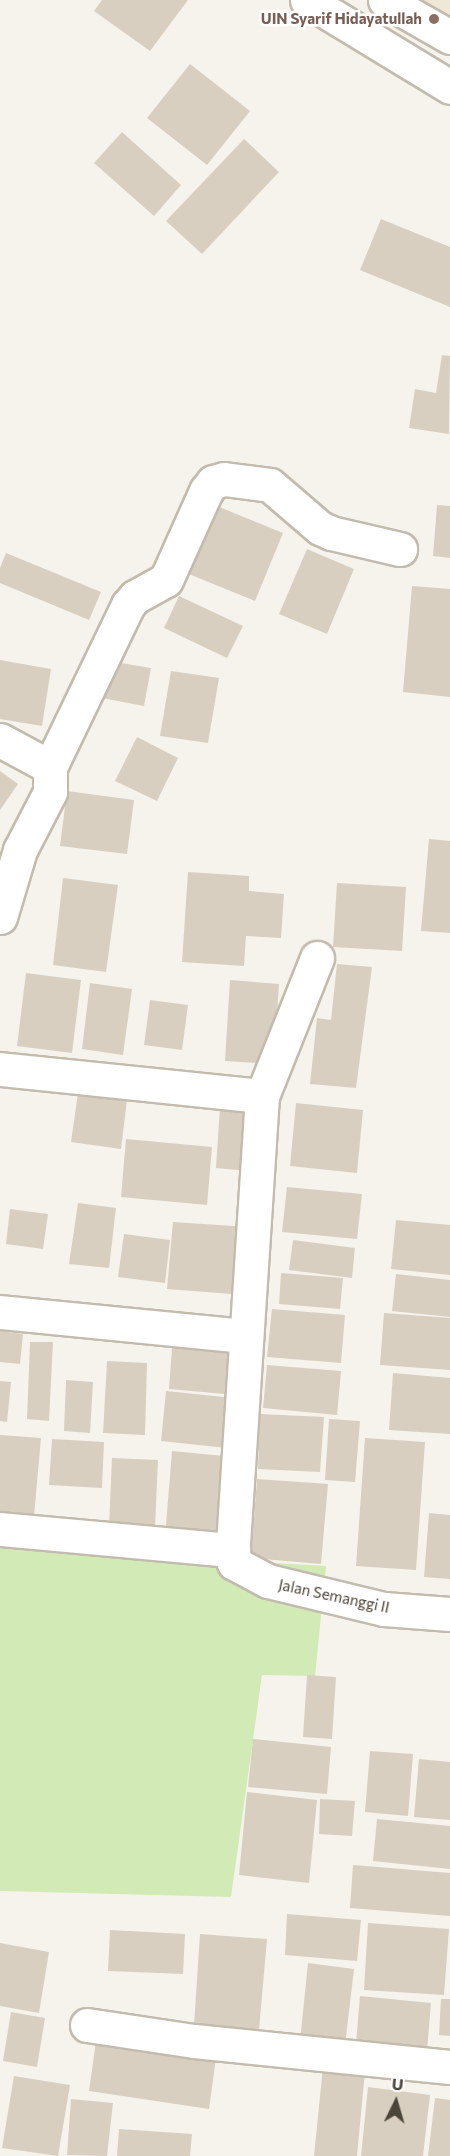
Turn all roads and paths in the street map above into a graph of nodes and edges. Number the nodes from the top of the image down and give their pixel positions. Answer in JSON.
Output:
{"nodes":[{"id":1,"x":307,"y":0,"type":"edge"},
{"id":2,"x":385,"y":0,"type":"edge"},
{"id":3,"x":450,"y":37,"type":"edge"},
{"id":4,"x":450,"y":87,"type":"edge"},
{"id":5,"x":400,"y":549,"type":"dead end"},
{"id":6,"x":0,"y":740,"type":"edge"},
{"id":7,"x":50,"y":767,"type":"junction"},
{"id":8,"x":0,"y":917,"type":"edge"},
{"id":9,"x":317,"y":957,"type":"dead end"},
{"id":10,"x":0,"y":1069,"type":"edge"},
{"id":11,"x":262,"y":1096,"type":"junction"},
{"id":12,"x":0,"y":1312,"type":"edge"},
{"id":13,"x":246,"y":1336,"type":"junction"},
{"id":14,"x":0,"y":1529,"type":"edge"},
{"id":15,"x":233,"y":1550,"type":"junction"},
{"id":16,"x":450,"y":1614,"type":"edge"},
{"id":17,"x":87,"y":2025,"type":"dead end"},
{"id":18,"x":450,"y":2067,"type":"edge"}],
"edges":[{"from":1,"to":4,"type":"street"},
{"from":2,"to":3,"type":"street"},
{"from":5,"to":7,"type":"street"},
{"from":6,"to":7,"type":"street"},
{"from":7,"to":8,"type":"street"},
{"from":9,"to":11,"type":"street"},
{"from":10,"to":11,"type":"street"},
{"from":11,"to":13,"type":"street"},
{"from":12,"to":13,"type":"street"},
{"from":13,"to":15,"type":"street"},
{"from":14,"to":15,"type":"street"},
{"from":15,"to":16,"type":"street","name":"Jalan Semanggi II"},
{"from":17,"to":18,"type":"street"}]}
